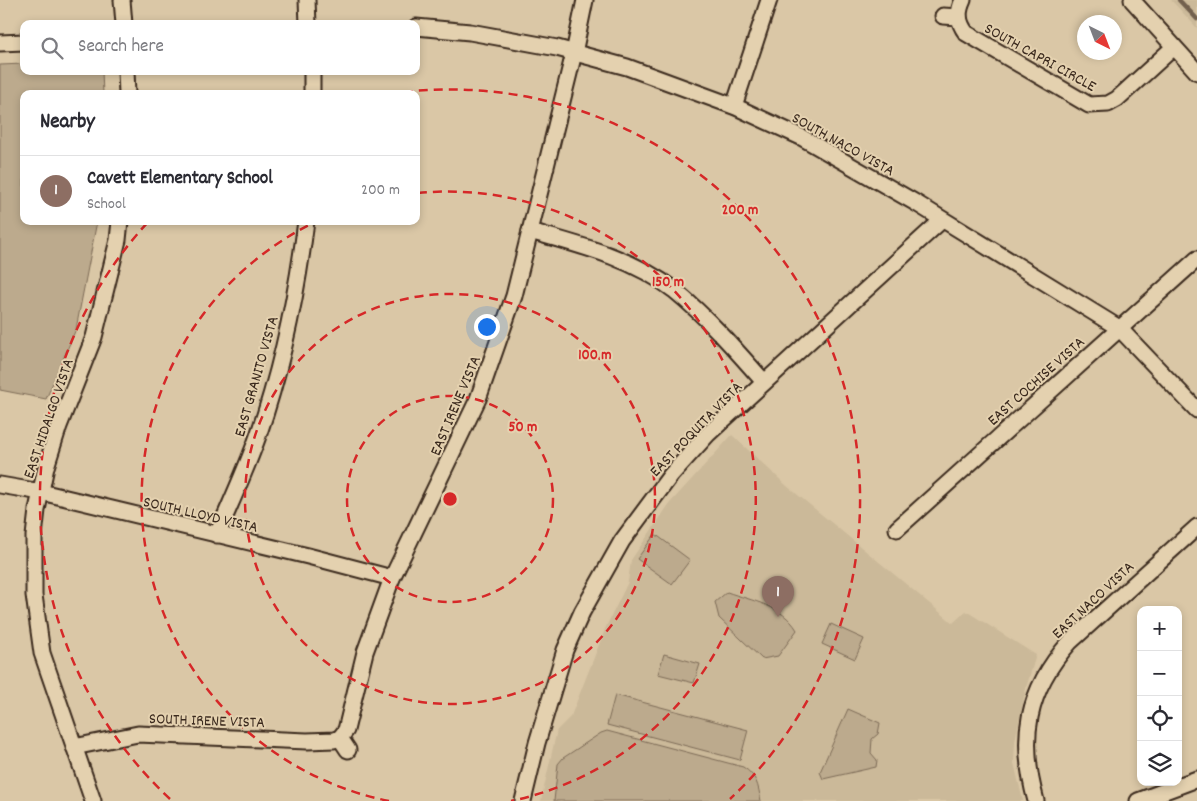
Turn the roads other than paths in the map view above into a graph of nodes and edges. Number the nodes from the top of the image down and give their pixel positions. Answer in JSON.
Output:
{"nodes":[{"id":1,"x":122,"y":0,"type":"edge"},
{"id":2,"x":307,"y":0,"type":"edge"},
{"id":3,"x":585,"y":0,"type":"edge"},
{"id":4,"x":769,"y":0,"type":"edge"},
{"id":5,"x":963,"y":0,"type":"edge"},
{"id":6,"x":1132,"y":0,"type":"edge"},
{"id":7,"x":943,"y":16,"type":"dead end"},
{"id":8,"x":959,"y":17,"type":"junction"},
{"id":9,"x":124,"y":20,"type":"edge"},
{"id":10,"x":308,"y":20,"type":"edge"},
{"id":11,"x":420,"y":27,"type":"edge"},
{"id":12,"x":20,"y":42,"type":"edge"},
{"id":13,"x":0,"y":43,"type":"edge"},
{"id":14,"x":1174,"y":47,"type":"junction"},
{"id":15,"x":574,"y":53,"type":"junction"},
{"id":16,"x":1197,"y":72,"type":"edge"},
{"id":17,"x":126,"y":75,"type":"edge"},
{"id":18,"x":312,"y":75,"type":"edge"},
{"id":19,"x":127,"y":90,"type":"edge"},
{"id":20,"x":312,"y":90,"type":"edge"},
{"id":21,"x":734,"y":106,"type":"junction"},
{"id":22,"x":942,"y":220,"type":"junction"},
{"id":23,"x":120,"y":225,"type":"edge"},
{"id":24,"x":305,"y":225,"type":"edge"},
{"id":25,"x":530,"y":231,"type":"junction"},
{"id":26,"x":1197,"y":259,"type":"edge"},
{"id":27,"x":1119,"y":328,"type":"junction"},
{"id":28,"x":764,"y":382,"type":"junction"},
{"id":29,"x":1197,"y":410,"type":"edge"},
{"id":30,"x":0,"y":485,"type":"edge"},
{"id":31,"x":41,"y":492,"type":"junction"},
{"id":32,"x":1197,"y":527,"type":"edge"},
{"id":33,"x":897,"y":529,"type":"dead end"},
{"id":34,"x":217,"y":535,"type":"junction"},
{"id":35,"x":392,"y":578,"type":"junction"},
{"id":36,"x":344,"y":744,"type":"joint"},
{"id":37,"x":74,"y":746,"type":"junction"},
{"id":38,"x":1197,"y":779,"type":"edge"},
{"id":39,"x":93,"y":801,"type":"edge"},
{"id":40,"x":523,"y":801,"type":"edge"},
{"id":41,"x":1036,"y":801,"type":"edge"},
{"id":42,"x":1138,"y":801,"type":"edge"}],
"edges":[{"from":1,"to":9,"type":"street"},
{"from":2,"to":10,"type":"street"},
{"from":3,"to":15,"type":"street","name":"EAST IRENE VISTA"},
{"from":4,"to":21,"type":"street"},
{"from":5,"to":8,"type":"street"},
{"from":6,"to":14,"type":"street"},
{"from":7,"to":8,"type":"street"},
{"from":8,"to":14,"type":"street","name":"SOUTH CAPRI CIRCLE"},
{"from":11,"to":15,"type":"street","name":"SOUTH NACO VISTA"},
{"from":12,"to":13,"type":"street"},
{"from":14,"to":16,"type":"street"},
{"from":15,"to":21,"type":"street","name":"SOUTH NACO VISTA"},
{"from":15,"to":25,"type":"street","name":"EAST IRENE VISTA"},
{"from":17,"to":19,"type":"street"},
{"from":18,"to":20,"type":"street"},
{"from":21,"to":22,"type":"street","name":"SOUTH NACO VISTA"},
{"from":22,"to":27,"type":"street","name":"SOUTH NACO VISTA"},
{"from":22,"to":28,"type":"street","name":"EAST POQUITA VISTA"},
{"from":23,"to":31,"type":"street","name":"EAST HIDALGO VISTA"},
{"from":24,"to":34,"type":"street","name":"EAST GRANITO VISTA"},
{"from":25,"to":28,"type":"street"},
{"from":25,"to":35,"type":"street","name":"EAST IRENE VISTA"},
{"from":26,"to":27,"type":"street","name":"EAST COCHISE VISTA"},
{"from":27,"to":29,"type":"street","name":"SOUTH NACO VISTA"},
{"from":27,"to":33,"type":"street","name":"EAST COCHISE VISTA"},
{"from":28,"to":40,"type":"street","name":"EAST POQUITA VISTA"},
{"from":30,"to":31,"type":"street","name":"SOUTH LLOYD VISTA"},
{"from":31,"to":34,"type":"street","name":"SOUTH LLOYD VISTA"},
{"from":31,"to":37,"type":"street","name":"EAST HIDALGO VISTA"},
{"from":32,"to":41,"type":"street","name":"EAST NACO VISTA"},
{"from":34,"to":35,"type":"street","name":"SOUTH LLOYD VISTA"},
{"from":35,"to":36,"type":"street","name":"EAST IRENE VISTA"},
{"from":36,"to":37,"type":"street","name":"SOUTH IRENE VISTA"},
{"from":37,"to":39,"type":"street","name":"EAST HIDALGO VISTA"},
{"from":38,"to":42,"type":"street"}]}
